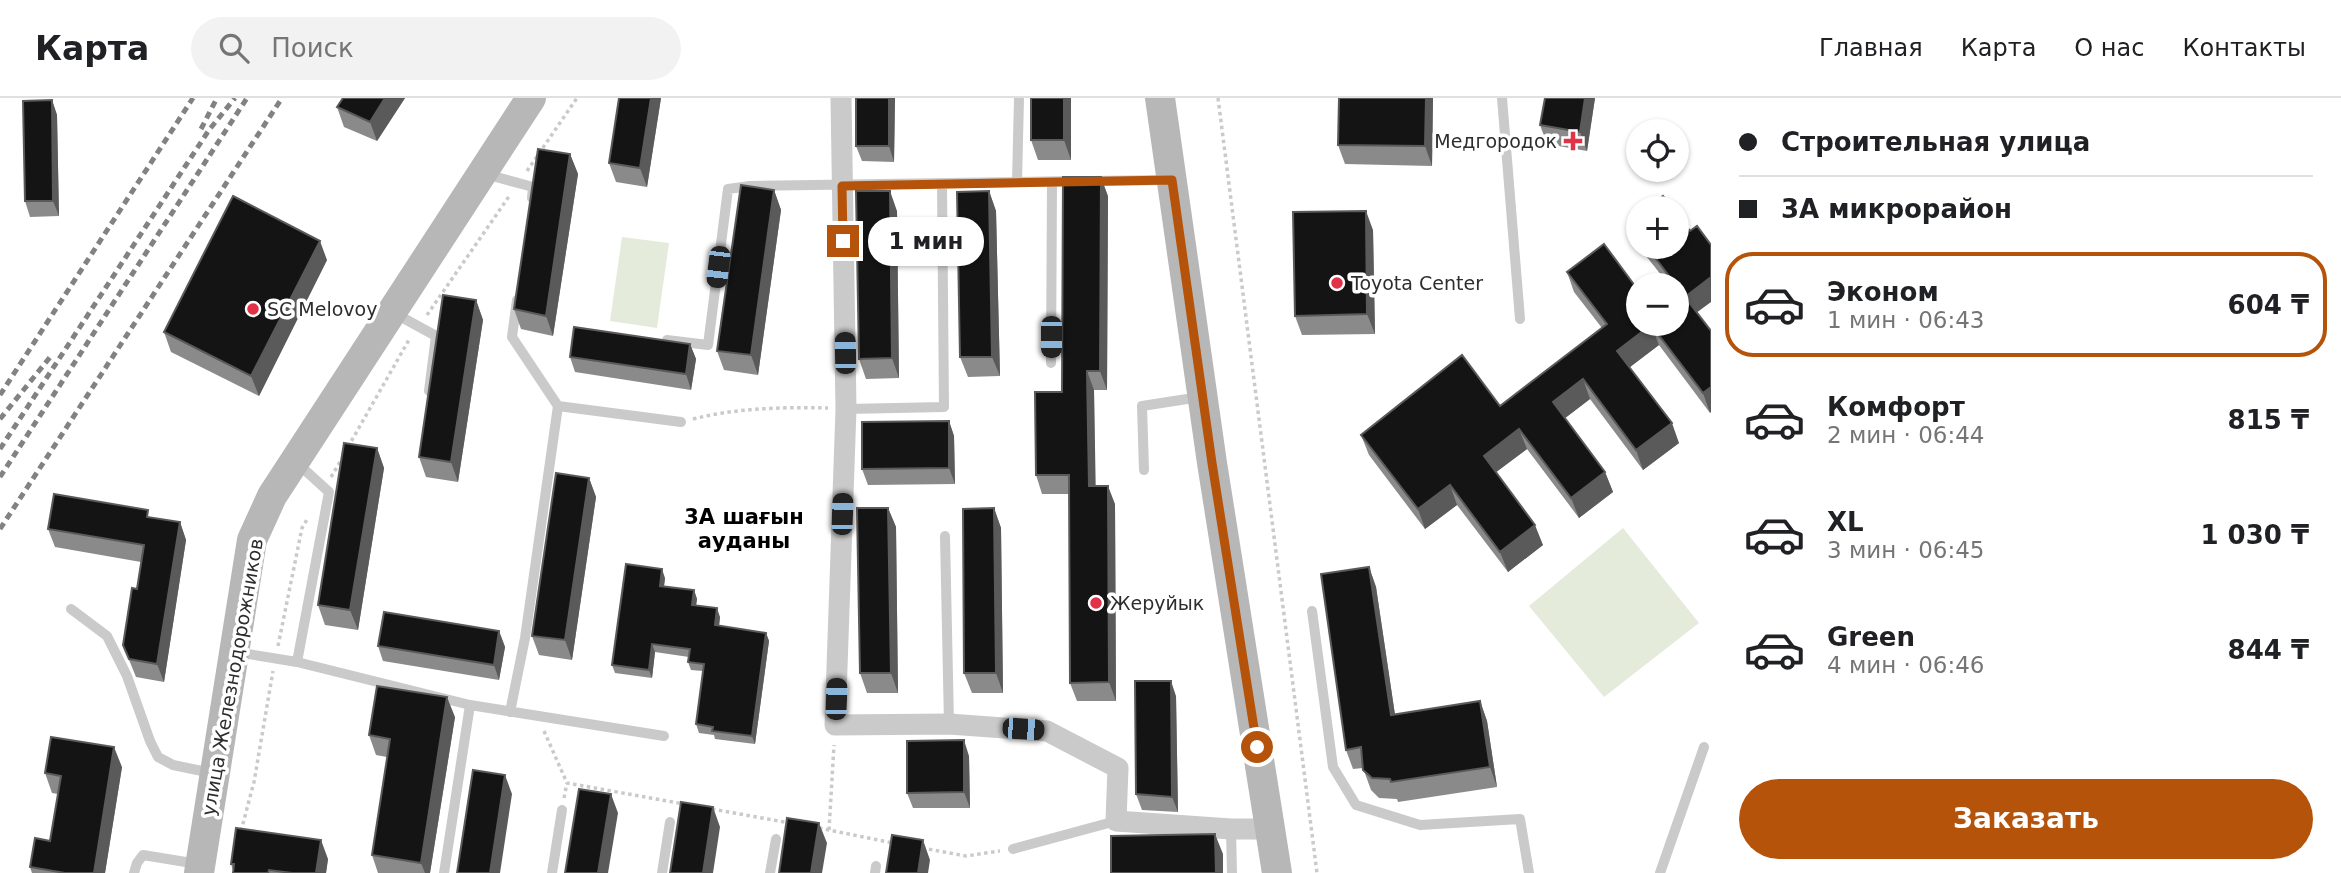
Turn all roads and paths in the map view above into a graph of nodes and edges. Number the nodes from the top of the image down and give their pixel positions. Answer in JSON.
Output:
{"nodes":[{"id":1,"x":531,"y":98,"type":"edge"},
{"id":2,"x":577,"y":98,"type":"edge"},
{"id":3,"x":841,"y":98,"type":"edge"},
{"id":4,"x":1019,"y":98,"type":"edge"},
{"id":5,"x":1160,"y":98,"type":"edge"},
{"id":6,"x":1218,"y":98,"type":"edge"},
{"id":7,"x":1502,"y":98,"type":"edge"},
{"id":8,"x":482,"y":173,"type":"junction"},
{"id":9,"x":1172,"y":180,"type":"junction"},
{"id":10,"x":1017,"y":182,"type":"junction"},
{"id":11,"x":1052,"y":182,"type":"junction"},
{"id":12,"x":518,"y":183,"type":"junction"},
{"id":13,"x":942,"y":184,"type":"junction"},
{"id":14,"x":842,"y":186,"type":"junction"},
{"id":15,"x":529,"y":215,"type":"edge"},
{"id":16,"x":520,"y":283,"type":"edge"},
{"id":17,"x":392,"y":312,"type":"junction"},
{"id":18,"x":1520,"y":319,"type":"dead end"},
{"id":19,"x":418,"y":326,"type":"junction"},
{"id":20,"x":667,"y":340,"type":"edge"},
{"id":21,"x":1051,"y":363,"type":"dead end"},
{"id":22,"x":1203,"y":396,"type":"junction"},
{"id":23,"x":428,"y":401,"type":"edge"},
{"id":24,"x":558,"y":406,"type":"junction"},
{"id":25,"x":846,"y":409,"type":"junction"},
{"id":26,"x":681,"y":422,"type":"joint"},
{"id":27,"x":295,"y":461,"type":"junction"},
{"id":28,"x":1144,"y":470,"type":"dead end"},
{"id":29,"x":325,"y":488,"type":"junction"},
{"id":30,"x":945,"y":536,"type":"dead end"},
{"id":31,"x":71,"y":609,"type":"dead end"},
{"id":32,"x":1312,"y":611,"type":"dead end"},
{"id":33,"x":234,"y":652,"type":"junction"},
{"id":34,"x":275,"y":659,"type":"junction"},
{"id":35,"x":297,"y":662,"type":"junction"},
{"id":36,"x":470,"y":705,"type":"junction"},
{"id":37,"x":510,"y":712,"type":"junction"},
{"id":38,"x":537,"y":716,"type":"junction"},
{"id":39,"x":949,"y":724,"type":"junction"},
{"id":40,"x":835,"y":725,"type":"junction"},
{"id":41,"x":664,"y":736,"type":"dead end"},
{"id":42,"x":1704,"y":747,"type":"dead end"},
{"id":43,"x":215,"y":773,"type":"junction"},
{"id":44,"x":687,"y":804,"type":"edge"},
{"id":45,"x":700,"y":807,"type":"edge"},
{"id":46,"x":562,"y":810,"type":"dead end"},
{"id":47,"x":1116,"y":821,"type":"junction"},
{"id":48,"x":670,"y":822,"type":"dead end"},
{"id":49,"x":792,"y":823,"type":"edge"},
{"id":50,"x":817,"y":828,"type":"edge"},
{"id":51,"x":1231,"y":829,"type":"junction"},
{"id":52,"x":1270,"y":829,"type":"junction"},
{"id":53,"x":829,"y":830,"type":"junction"},
{"id":54,"x":241,"y":831,"type":"edge"},
{"id":55,"x":776,"y":839,"type":"dead end"},
{"id":56,"x":905,"y":845,"type":"edge"},
{"id":57,"x":917,"y":847,"type":"edge"},
{"id":58,"x":1013,"y":849,"type":"joint"},
{"id":59,"x":200,"y":869,"type":"edge"},
{"id":60,"x":134,"y":873,"type":"edge"},
{"id":61,"x":444,"y":873,"type":"edge"},
{"id":62,"x":552,"y":873,"type":"edge"},
{"id":63,"x":662,"y":873,"type":"edge"},
{"id":64,"x":770,"y":873,"type":"edge"},
{"id":65,"x":1232,"y":873,"type":"edge"},
{"id":66,"x":1277,"y":873,"type":"edge"},
{"id":67,"x":1317,"y":873,"type":"edge"},
{"id":68,"x":1529,"y":873,"type":"edge"},
{"id":69,"x":1660,"y":873,"type":"edge"}],
"edges":[{"from":1,"to":8,"type":"street","name":"улица Железнодорожников"},
{"from":2,"to":12,"type":"path"},
{"from":3,"to":14,"type":"street"},
{"from":4,"to":10,"type":"lane"},
{"from":5,"to":9,"type":"street"},
{"from":6,"to":67,"type":"path"},
{"from":7,"to":18,"type":"lane"},
{"from":8,"to":12,"type":"lane"},
{"from":8,"to":17,"type":"street","name":"улица Железнодорожников"},
{"from":9,"to":11,"type":"lane"},
{"from":9,"to":22,"type":"street"},
{"from":10,"to":11,"type":"lane"},
{"from":10,"to":13,"type":"lane"},
{"from":11,"to":21,"type":"lane"},
{"from":12,"to":15,"type":"lane"},
{"from":12,"to":19,"type":"path"},
{"from":13,"to":14,"type":"lane"},
{"from":13,"to":25,"type":"lane"},
{"from":14,"to":20,"type":"lane"},
{"from":14,"to":25,"type":"street"},
{"from":16,"to":24,"type":"lane"},
{"from":17,"to":19,"type":"lane"},
{"from":17,"to":27,"type":"street","name":"улица Железнодорожников"},
{"from":19,"to":23,"type":"lane"},
{"from":19,"to":29,"type":"path"},
{"from":22,"to":28,"type":"lane"},
{"from":22,"to":52,"type":"street"},
{"from":24,"to":26,"type":"lane"},
{"from":24,"to":37,"type":"lane"},
{"from":25,"to":26,"type":"path"},
{"from":25,"to":40,"type":"street"},
{"from":27,"to":29,"type":"lane"},
{"from":27,"to":33,"type":"street","name":"улица Железнодорожников"},
{"from":29,"to":34,"type":"path"},
{"from":29,"to":35,"type":"lane"},
{"from":30,"to":39,"type":"lane"},
{"from":31,"to":43,"type":"lane"},
{"from":32,"to":68,"type":"lane"},
{"from":33,"to":34,"type":"lane"},
{"from":33,"to":43,"type":"street","name":"улица Железнодорожников"},
{"from":34,"to":35,"type":"lane"},
{"from":34,"to":54,"type":"path"},
{"from":35,"to":36,"type":"lane"},
{"from":36,"to":37,"type":"lane"},
{"from":36,"to":61,"type":"lane"},
{"from":37,"to":38,"type":"lane"},
{"from":38,"to":41,"type":"lane"},
{"from":38,"to":44,"type":"path"},
{"from":39,"to":40,"type":"street"},
{"from":39,"to":47,"type":"street"},
{"from":40,"to":53,"type":"path"},
{"from":42,"to":69,"type":"lane"},
{"from":43,"to":59,"type":"street","name":"улица Железнодорожников"},
{"from":45,"to":49,"type":"path"},
{"from":46,"to":62,"type":"lane"},
{"from":47,"to":51,"type":"street"},
{"from":47,"to":58,"type":"lane"},
{"from":48,"to":63,"type":"lane"},
{"from":50,"to":53,"type":"path"},
{"from":51,"to":52,"type":"street"},
{"from":51,"to":65,"type":"lane"},
{"from":52,"to":66,"type":"street"},
{"from":53,"to":56,"type":"path"},
{"from":55,"to":64,"type":"lane"},
{"from":57,"to":58,"type":"path"},
{"from":59,"to":60,"type":"lane"}]}
